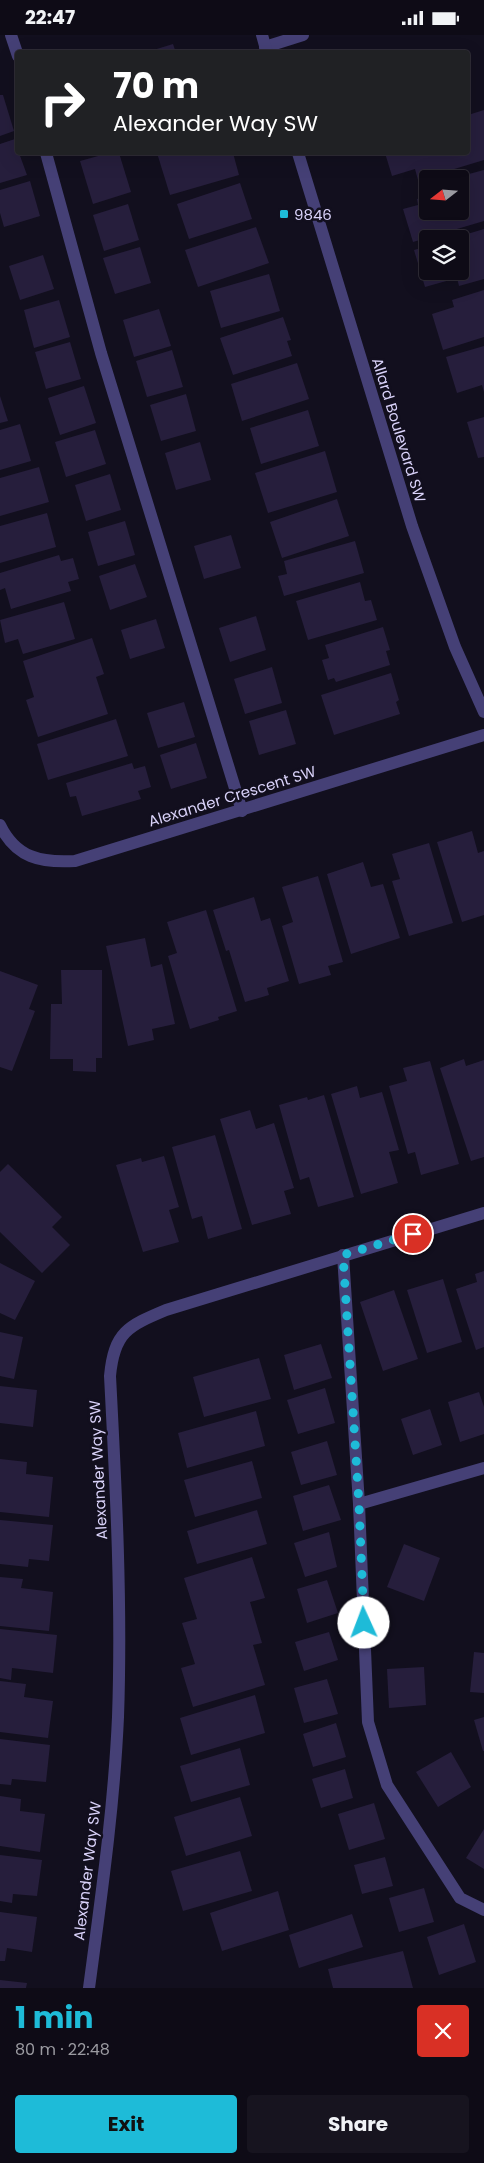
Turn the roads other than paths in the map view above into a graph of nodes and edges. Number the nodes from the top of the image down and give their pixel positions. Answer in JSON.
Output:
{"nodes":[{"id":1,"x":11,"y":35,"type":"edge"},
{"id":2,"x":303,"y":35,"type":"edge"},
{"id":3,"x":265,"y":45,"type":"edge"},
{"id":4,"x":16,"y":50,"type":"edge"},
{"id":5,"x":47,"y":155,"type":"edge"},
{"id":6,"x":299,"y":155,"type":"edge"},
{"id":7,"x":484,"y":712,"type":"edge"},
{"id":8,"x":484,"y":735,"type":"edge"},
{"id":9,"x":242,"y":811,"type":"junction"},
{"id":10,"x":0,"y":825,"type":"edge"},
{"id":11,"x":484,"y":1213,"type":"edge"},
{"id":12,"x":343,"y":1255,"type":"junction"},
{"id":13,"x":484,"y":1468,"type":"edge"},
{"id":14,"x":359,"y":1504,"type":"junction"},
{"id":15,"x":484,"y":1910,"type":"edge"},
{"id":16,"x":89,"y":1988,"type":"edge"}],
"edges":[{"from":1,"to":4,"type":"street"},
{"from":2,"to":3,"type":"street"},
{"from":5,"to":9,"type":"street"},
{"from":6,"to":7,"type":"street","name":"Allard Boulevard SW"},
{"from":8,"to":9,"type":"street","name":"Alexander Crescent SW"},
{"from":9,"to":10,"type":"street","name":"Alexander Crescent SW"},
{"from":11,"to":12,"type":"street","name":"Alexander Way SW"},
{"from":12,"to":14,"type":"street"},
{"from":12,"to":16,"type":"street","name":"Alexander Way SW"},
{"from":13,"to":14,"type":"street"},
{"from":14,"to":15,"type":"street"}]}
